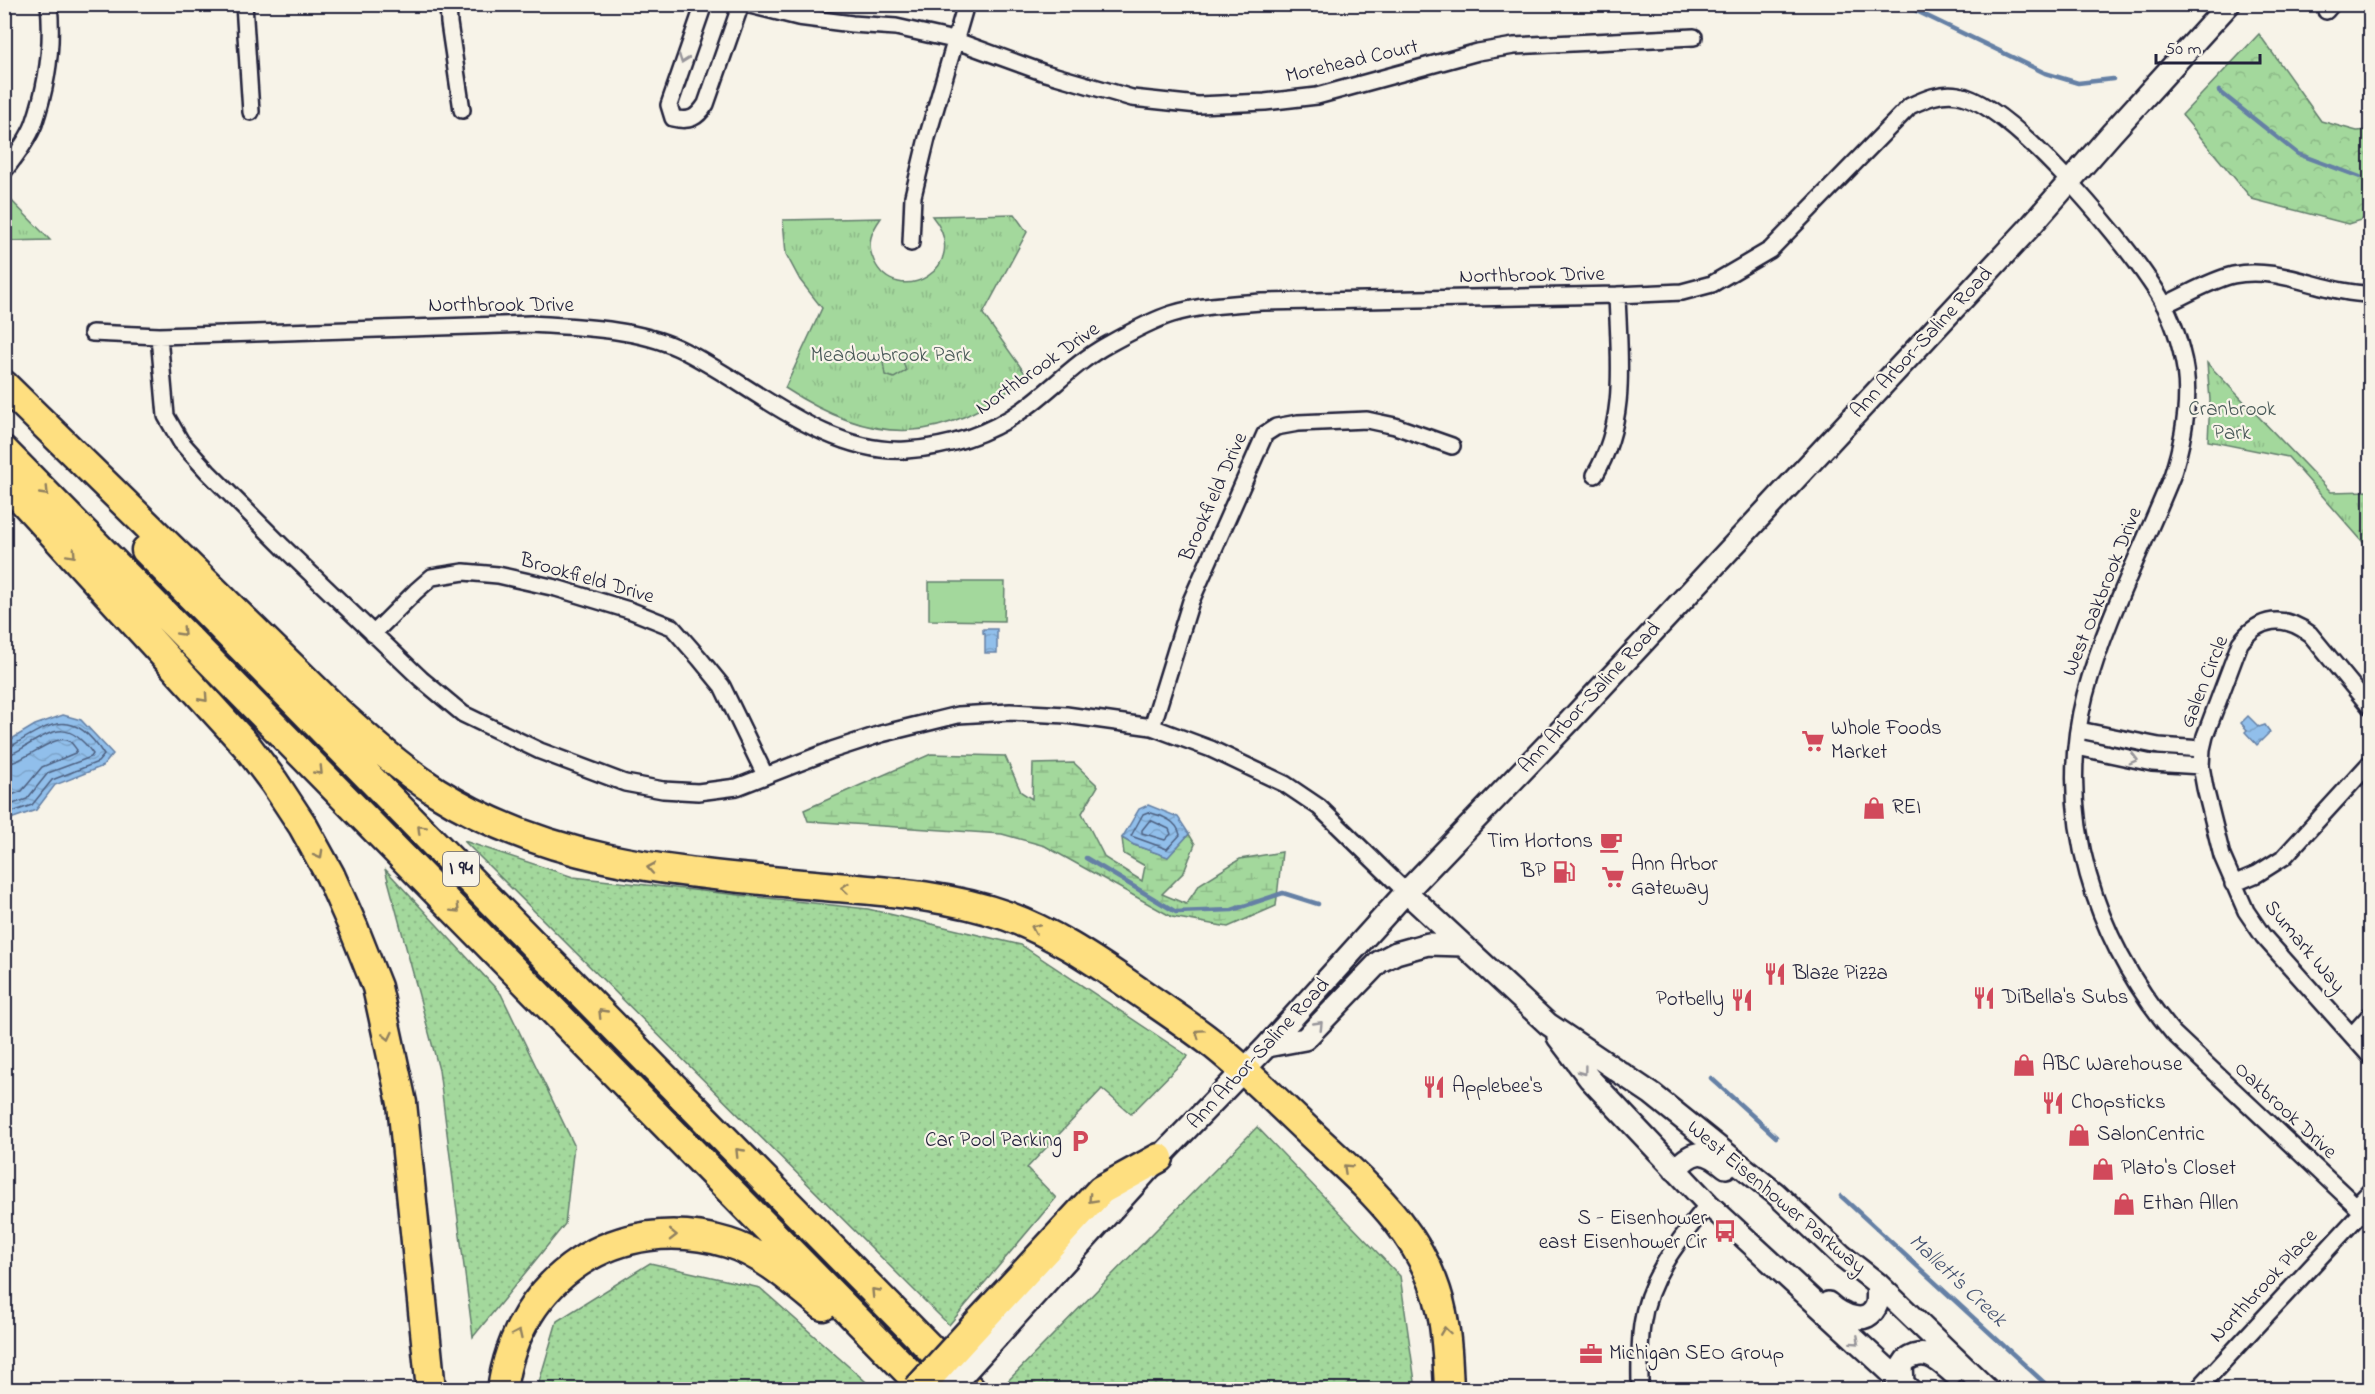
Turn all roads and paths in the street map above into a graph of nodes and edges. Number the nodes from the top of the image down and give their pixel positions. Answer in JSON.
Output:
{"nodes":[{"id":1,"x":49,"y":4,"type":"edge"},
{"id":2,"x":244,"y":4,"type":"edge"},
{"id":3,"x":448,"y":4,"type":"edge"},
{"id":4,"x":704,"y":4,"type":"edge"},
{"id":5,"x":741,"y":4,"type":"edge"},
{"id":6,"x":746,"y":4,"type":"edge"},
{"id":7,"x":966,"y":4,"type":"edge"},
{"id":8,"x":2229,"y":4,"type":"edge"},
{"id":9,"x":1694,"y":38,"type":"dead end"},
{"id":10,"x":954,"y":40,"type":"junction"},
{"id":11,"x":462,"y":110,"type":"dead end"},
{"id":12,"x":251,"y":112,"type":"dead end"},
{"id":13,"x":4,"y":171,"type":"edge"},
{"id":14,"x":2069,"y":183,"type":"junction"},
{"id":15,"x":912,"y":243,"type":"dead end"},
{"id":16,"x":2370,"y":294,"type":"edge"},
{"id":17,"x":1617,"y":295,"type":"junction"},
{"id":18,"x":2164,"y":305,"type":"junction"},
{"id":19,"x":92,"y":333,"type":"dead end"},
{"id":20,"x":159,"y":336,"type":"junction"},
{"id":21,"x":4,"y":385,"type":"edge"},
{"id":22,"x":4,"y":406,"type":"edge"},
{"id":23,"x":1452,"y":446,"type":"dead end"},
{"id":24,"x":4,"y":451,"type":"edge"},
{"id":25,"x":1595,"y":475,"type":"dead end"},
{"id":26,"x":4,"y":480,"type":"edge"},
{"id":27,"x":373,"y":634,"type":"junction"},
{"id":28,"x":2370,"y":707,"type":"edge"},
{"id":29,"x":1152,"y":728,"type":"junction"},
{"id":30,"x":2079,"y":730,"type":"junction"},
{"id":31,"x":2077,"y":747,"type":"junction"},
{"id":32,"x":2202,"y":749,"type":"junction"},
{"id":33,"x":2370,"y":763,"type":"edge"},
{"id":34,"x":2201,"y":766,"type":"junction"},
{"id":35,"x":765,"y":775,"type":"junction"},
{"id":36,"x":2233,"y":884,"type":"junction"},
{"id":37,"x":1406,"y":892,"type":"junction"},
{"id":38,"x":1462,"y":945,"type":"junction"},
{"id":39,"x":2370,"y":1015,"type":"edge"},
{"id":40,"x":1548,"y":1024,"type":"junction"},
{"id":41,"x":2352,"y":1035,"type":"junction"},
{"id":42,"x":1267,"y":1046,"type":"junction"},
{"id":43,"x":2370,"y":1056,"type":"edge"},
{"id":44,"x":2197,"y":1058,"type":"joint"},
{"id":45,"x":1244,"y":1070,"type":"junction"},
{"id":46,"x":1159,"y":1158,"type":"joint"},
{"id":47,"x":1675,"y":1170,"type":"junction"},
{"id":48,"x":2370,"y":1191,"type":"edge"},
{"id":49,"x":1708,"y":1204,"type":"junction"},
{"id":50,"x":2365,"y":1213,"type":"edge"},
{"id":51,"x":1737,"y":1230,"type":"junction"},
{"id":52,"x":1841,"y":1255,"type":"junction"},
{"id":53,"x":1878,"y":1284,"type":"junction"},
{"id":54,"x":988,"y":1329,"type":"junction"},
{"id":55,"x":893,"y":1355,"type":"junction"},
{"id":56,"x":1907,"y":1386,"type":"edge"},
{"id":57,"x":430,"y":1389,"type":"edge"},
{"id":58,"x":502,"y":1389,"type":"edge"},
{"id":59,"x":917,"y":1389,"type":"edge"},
{"id":60,"x":926,"y":1389,"type":"edge"},
{"id":61,"x":949,"y":1389,"type":"edge"},
{"id":62,"x":971,"y":1389,"type":"edge"},
{"id":63,"x":1449,"y":1389,"type":"edge"},
{"id":64,"x":1640,"y":1389,"type":"edge"},
{"id":65,"x":1971,"y":1389,"type":"edge"},
{"id":66,"x":1988,"y":1389,"type":"edge"},
{"id":67,"x":2198,"y":1389,"type":"edge"}],
"edges":[{"from":1,"to":13,"type":"street"},
{"from":2,"to":12,"type":"street"},
{"from":3,"to":11,"type":"street"},
{"from":4,"to":5,"type":"street","one_way":true},
{"from":6,"to":10,"type":"street","name":"Morehead Court"},
{"from":7,"to":10,"type":"street"},
{"from":8,"to":14,"type":"main road","name":"Ann Arbor-Saline Road"},
{"from":9,"to":10,"type":"street","name":"Morehead Court"},
{"from":10,"to":15,"type":"street"},
{"from":14,"to":17,"type":"street","name":"Northbrook Drive"},
{"from":14,"to":18,"type":"street","name":"West Oakbrook Drive"},
{"from":14,"to":37,"type":"main road","name":"Ann Arbor-Saline Road"},
{"from":16,"to":18,"type":"street"},
{"from":17,"to":20,"type":"street","name":"Northbrook Drive"},
{"from":17,"to":25,"type":"street"},
{"from":18,"to":30,"type":"street","name":"West Oakbrook Drive"},
{"from":19,"to":20,"type":"street","name":"Northbrook Drive"},
{"from":20,"to":27,"type":"street"},
{"from":45,"to":21,"type":"highway","one_way":true},
{"from":62,"to":22,"type":"highway","number":"I 94","one_way":true},
{"from":23,"to":29,"type":"street","name":"Brookfield Drive"},
{"from":24,"to":55,"type":"highway","number":"I 94","one_way":true},
{"from":26,"to":57,"type":"highway","one_way":true},
{"from":27,"to":35,"type":"street"},
{"from":27,"to":35,"type":"street","name":"Brookfield Drive"},
{"from":28,"to":32,"type":"street","name":"Galen Circle"},
{"from":29,"to":35,"type":"street"},
{"from":29,"to":37,"type":"street"},
{"from":30,"to":31,"type":"street","name":"West Oakbrook Drive"},
{"from":30,"to":32,"type":"street"},
{"from":31,"to":34,"type":"street","one_way":true},
{"from":31,"to":44,"type":"street","name":"West Oakbrook Drive"},
{"from":32,"to":34,"type":"street","name":"Galen Circle"},
{"from":33,"to":36,"type":"street"},
{"from":34,"to":36,"type":"street","name":"Sumark Way"},
{"from":36,"to":41,"type":"street","name":"Sumark Way"},
{"from":37,"to":38,"type":"main road","name":"West Eisenhower Parkway"},
{"from":37,"to":42,"type":"main road","name":"Ann Arbor-Saline Road"},
{"from":38,"to":40,"type":"main road","name":"West Eisenhower Parkway"},
{"from":42,"to":38,"type":"main road","one_way":true},
{"from":39,"to":41,"type":"street"},
{"from":40,"to":47,"type":"main road","name":"West Eisenhower Parkway","one_way":true},
{"from":40,"to":52,"type":"main road","name":"West Eisenhower Parkway"},
{"from":41,"to":43,"type":"street","name":"Sumark Way"},
{"from":42,"to":45,"type":"main road","name":"Ann Arbor-Saline Road"},
{"from":44,"to":50,"type":"street","name":"Oakbrook Drive"},
{"from":45,"to":46,"type":"main road","name":"Ann Arbor-Saline Road"},
{"from":63,"to":45,"type":"highway","one_way":true},
{"from":46,"to":54,"type":"highway"},
{"from":47,"to":49,"type":"main road","name":"West Eisenhower Parkway"},
{"from":47,"to":52,"type":"main road"},
{"from":48,"to":50,"type":"street","name":"Northbrook Place"},
{"from":49,"to":51,"type":"main road","name":"West Eisenhower Parkway"},
{"from":49,"to":64,"type":"street"},
{"from":50,"to":67,"type":"street","name":"Northbrook Place"},
{"from":51,"to":53,"type":"main road"},
{"from":51,"to":56,"type":"main road","name":"West Eisenhower Parkway","one_way":true},
{"from":52,"to":53,"type":"main road","name":"West Eisenhower Parkway"},
{"from":53,"to":66,"type":"main road","name":"West Eisenhower Parkway"},
{"from":54,"to":59,"type":"highway","bridge":true},
{"from":54,"to":61,"type":"main road","bridge":true},
{"from":58,"to":55,"type":"highway","one_way":true},
{"from":55,"to":60,"type":"highway","number":"I 94"},
{"from":56,"to":65,"type":"main road"}]}
